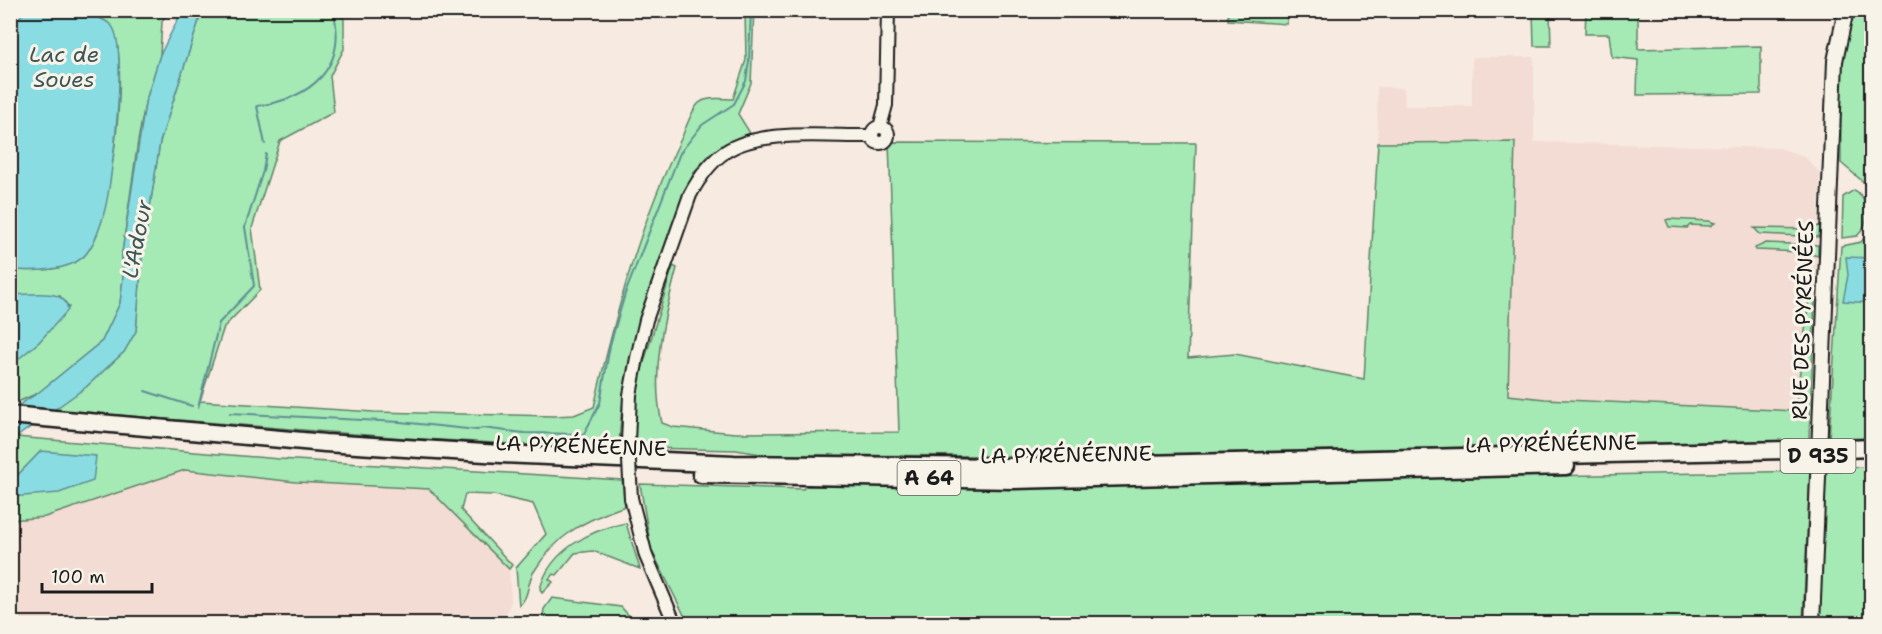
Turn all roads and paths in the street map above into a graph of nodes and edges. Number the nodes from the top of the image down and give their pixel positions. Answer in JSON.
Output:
{"nodes":[{"id":1,"x":888,"y":10,"type":"edge"},
{"id":2,"x":1846,"y":10,"type":"edge"},
{"id":3,"x":10,"y":415,"type":"edge"},
{"id":4,"x":10,"y":426,"type":"edge"},
{"id":5,"x":70,"y":426,"type":"junction"},
{"id":6,"x":1872,"y":448,"type":"edge"},
{"id":7,"x":1845,"y":454,"type":"junction"},
{"id":8,"x":1872,"y":459,"type":"edge"},
{"id":9,"x":675,"y":624,"type":"edge"},
{"id":10,"x":1812,"y":624,"type":"edge"}],
"edges":[{"from":1,"to":9,"type":"street","bridge":true},
{"from":2,"to":10,"type":"main road","name":"RUE DES PYRÉNÉES","number":"D 935"},
{"from":3,"to":5,"type":"highway","name":"LA PYRÉNÉENNE","number":"A 64"},
{"from":4,"to":5,"type":"highway","name":"LA PYRÉNÉENNE","number":"A 64"},
{"from":5,"to":7,"type":"highway","name":"LA PYRÉNÉENNE","number":"A 64","bridge":true},
{"from":6,"to":7,"type":"highway","name":"LA PYRÉNÉENNE","number":"A 64"},
{"from":7,"to":8,"type":"highway","name":"LA PYRÉNÉENNE","number":"A 64"}]}
